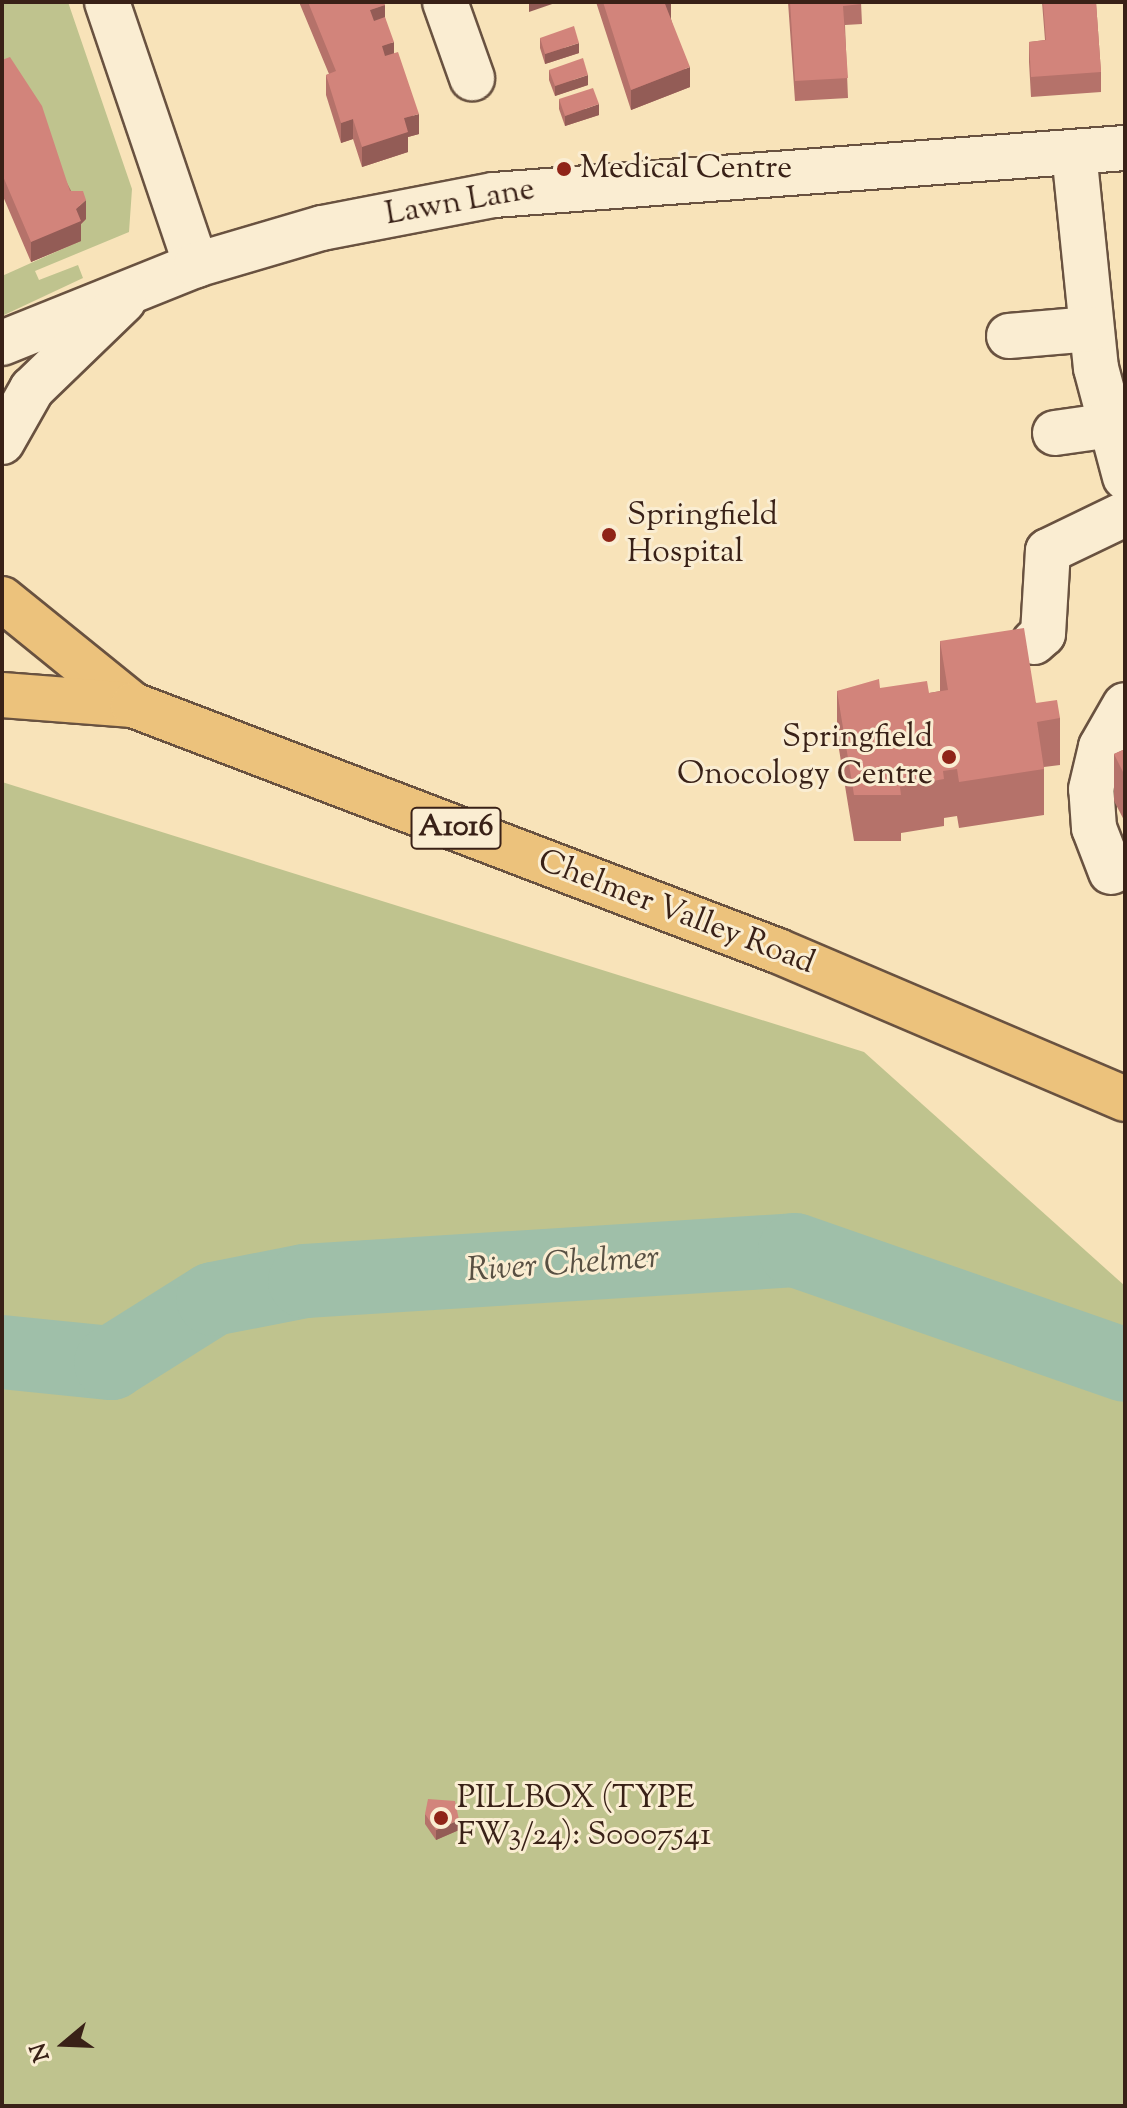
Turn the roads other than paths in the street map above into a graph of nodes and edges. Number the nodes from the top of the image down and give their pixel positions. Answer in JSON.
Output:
{"nodes":[{"id":1,"x":107,"y":2,"type":"edge"},
{"id":2,"x":445,"y":2,"type":"edge"},
{"id":3,"x":472,"y":78,"type":"dead end"},
{"id":4,"x":1125,"y":148,"type":"edge"},
{"id":5,"x":1074,"y":152,"type":"junction"},
{"id":6,"x":196,"y":265,"type":"junction"},
{"id":7,"x":139,"y":286,"type":"junction"},
{"id":8,"x":1009,"y":336,"type":"dead end"},
{"id":9,"x":2,"y":343,"type":"edge"},
{"id":10,"x":1104,"y":355,"type":"edge"},
{"id":11,"x":1111,"y":425,"type":"junction"},
{"id":12,"x":1055,"y":433,"type":"dead end"},
{"id":13,"x":2,"y":442,"type":"edge"},
{"id":14,"x":1125,"y":477,"type":"edge"},
{"id":15,"x":1125,"y":514,"type":"edge"},
{"id":16,"x":2,"y":599,"type":"edge"},
{"id":17,"x":1034,"y":642,"type":"dead end"},
{"id":18,"x":2,"y":695,"type":"edge"},
{"id":19,"x":133,"y":705,"type":"junction"},
{"id":20,"x":1125,"y":705,"type":"edge"},
{"id":21,"x":1111,"y":872,"type":"dead end"},
{"id":22,"x":1125,"y":1099,"type":"edge"}],
"edges":[{"from":1,"to":6,"type":"street"},
{"from":2,"to":3,"type":"street"},
{"from":4,"to":5,"type":"street","name":"Lawn Lane"},
{"from":5,"to":6,"type":"street","name":"Lawn Lane"},
{"from":5,"to":10,"type":"street"},
{"from":6,"to":7,"type":"street","name":"Lawn Lane"},
{"from":7,"to":9,"type":"street","name":"Lawn Lane"},
{"from":7,"to":13,"type":"street","name":"Lawn Lane"},
{"from":8,"to":10,"type":"street"},
{"from":10,"to":11,"type":"street"},
{"from":11,"to":12,"type":"street"},
{"from":11,"to":14,"type":"street"},
{"from":15,"to":17,"type":"street"},
{"from":16,"to":19,"type":"main road","name":"Chelmer Valley Road","number":"A1016"},
{"from":18,"to":19,"type":"main road","name":"Chelmer Valley Road","number":"A1016"},
{"from":19,"to":22,"type":"main road","name":"Chelmer Valley Road","number":"A1016"},
{"from":20,"to":21,"type":"street"}]}
